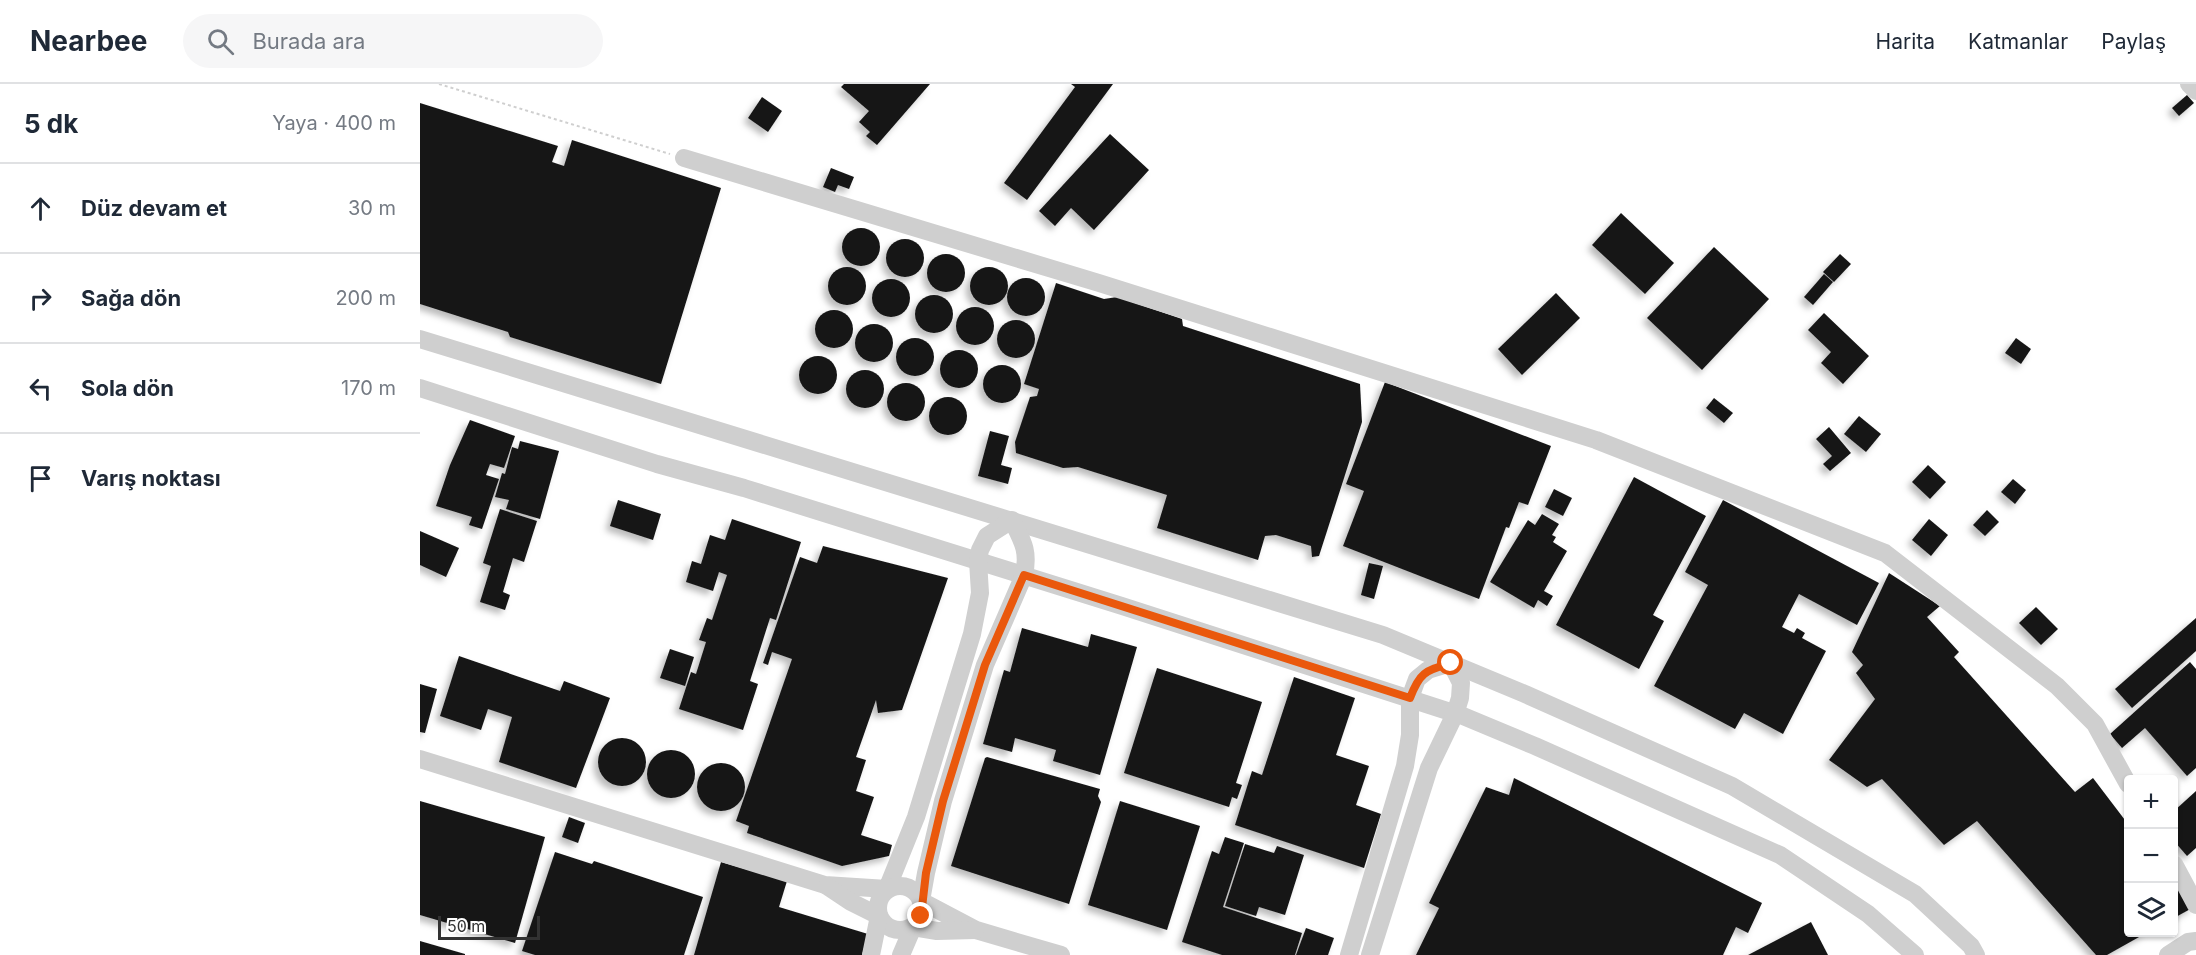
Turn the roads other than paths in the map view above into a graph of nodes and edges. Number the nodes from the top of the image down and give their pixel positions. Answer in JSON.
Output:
{"nodes":[{"id":1,"x":2189,"y":84,"type":"edge"},
{"id":2,"x":2196,"y":91,"type":"edge"},
{"id":3,"x":684,"y":158,"type":"road end"},
{"id":4,"x":420,"y":339,"type":"edge"},
{"id":5,"x":420,"y":388,"type":"edge"},
{"id":6,"x":1012,"y":520,"type":"junction"},
{"id":7,"x":978,"y":561,"type":"junction"},
{"id":8,"x":1024,"y":575,"type":"junction"},
{"id":9,"x":1451,"y":663,"type":"junction"},
{"id":10,"x":1410,"y":698,"type":"junction"},
{"id":11,"x":1455,"y":714,"type":"junction"},
{"id":12,"x":420,"y":759,"type":"edge"},
{"id":13,"x":2124,"y":777,"type":"edge"},
{"id":14,"x":2178,"y":871,"type":"edge"},
{"id":15,"x":825,"y":885,"type":"junction"},
{"id":16,"x":887,"y":890,"type":"junction"},
{"id":17,"x":921,"y":901,"type":"junction"},
{"id":18,"x":2196,"y":904,"type":"edge"},
{"id":19,"x":879,"y":916,"type":"junction"},
{"id":20,"x":913,"y":927,"type":"junction"},
{"id":21,"x":976,"y":930,"type":"junction"},
{"id":22,"x":2196,"y":941,"type":"edge"},
{"id":23,"x":871,"y":955,"type":"edge"},
{"id":24,"x":901,"y":955,"type":"edge"},
{"id":25,"x":1061,"y":955,"type":"edge"},
{"id":26,"x":1349,"y":955,"type":"edge"},
{"id":27,"x":1370,"y":955,"type":"edge"},
{"id":28,"x":1916,"y":955,"type":"edge"},
{"id":29,"x":1976,"y":955,"type":"edge"},
{"id":30,"x":2168,"y":955,"type":"edge"}],
"edges":[{"from":1,"to":2,"type":"street"},
{"from":3,"to":13,"type":"street"},
{"from":4,"to":6,"type":"street"},
{"from":5,"to":7,"type":"street"},
{"from":6,"to":7,"type":"street"},
{"from":6,"to":8,"type":"street"},
{"from":6,"to":9,"type":"street"},
{"from":7,"to":8,"type":"street"},
{"from":7,"to":16,"type":"street"},
{"from":8,"to":10,"type":"street"},
{"from":8,"to":17,"type":"street"},
{"from":9,"to":10,"type":"street"},
{"from":9,"to":11,"type":"street"},
{"from":9,"to":29,"type":"street"},
{"from":10,"to":11,"type":"street"},
{"from":10,"to":26,"type":"street"},
{"from":11,"to":27,"type":"street"},
{"from":11,"to":28,"type":"street"},
{"from":12,"to":15,"type":"street"},
{"from":14,"to":18,"type":"street"},
{"from":15,"to":16,"type":"street"},
{"from":15,"to":19,"type":"street"},
{"from":16,"to":17,"type":"street"},
{"from":16,"to":19,"type":"street"},
{"from":17,"to":20,"type":"street"},
{"from":17,"to":21,"type":"street"},
{"from":19,"to":20,"type":"street"},
{"from":19,"to":23,"type":"street"},
{"from":20,"to":21,"type":"street"},
{"from":20,"to":24,"type":"street"},
{"from":21,"to":25,"type":"street"},
{"from":22,"to":30,"type":"street"}]}
